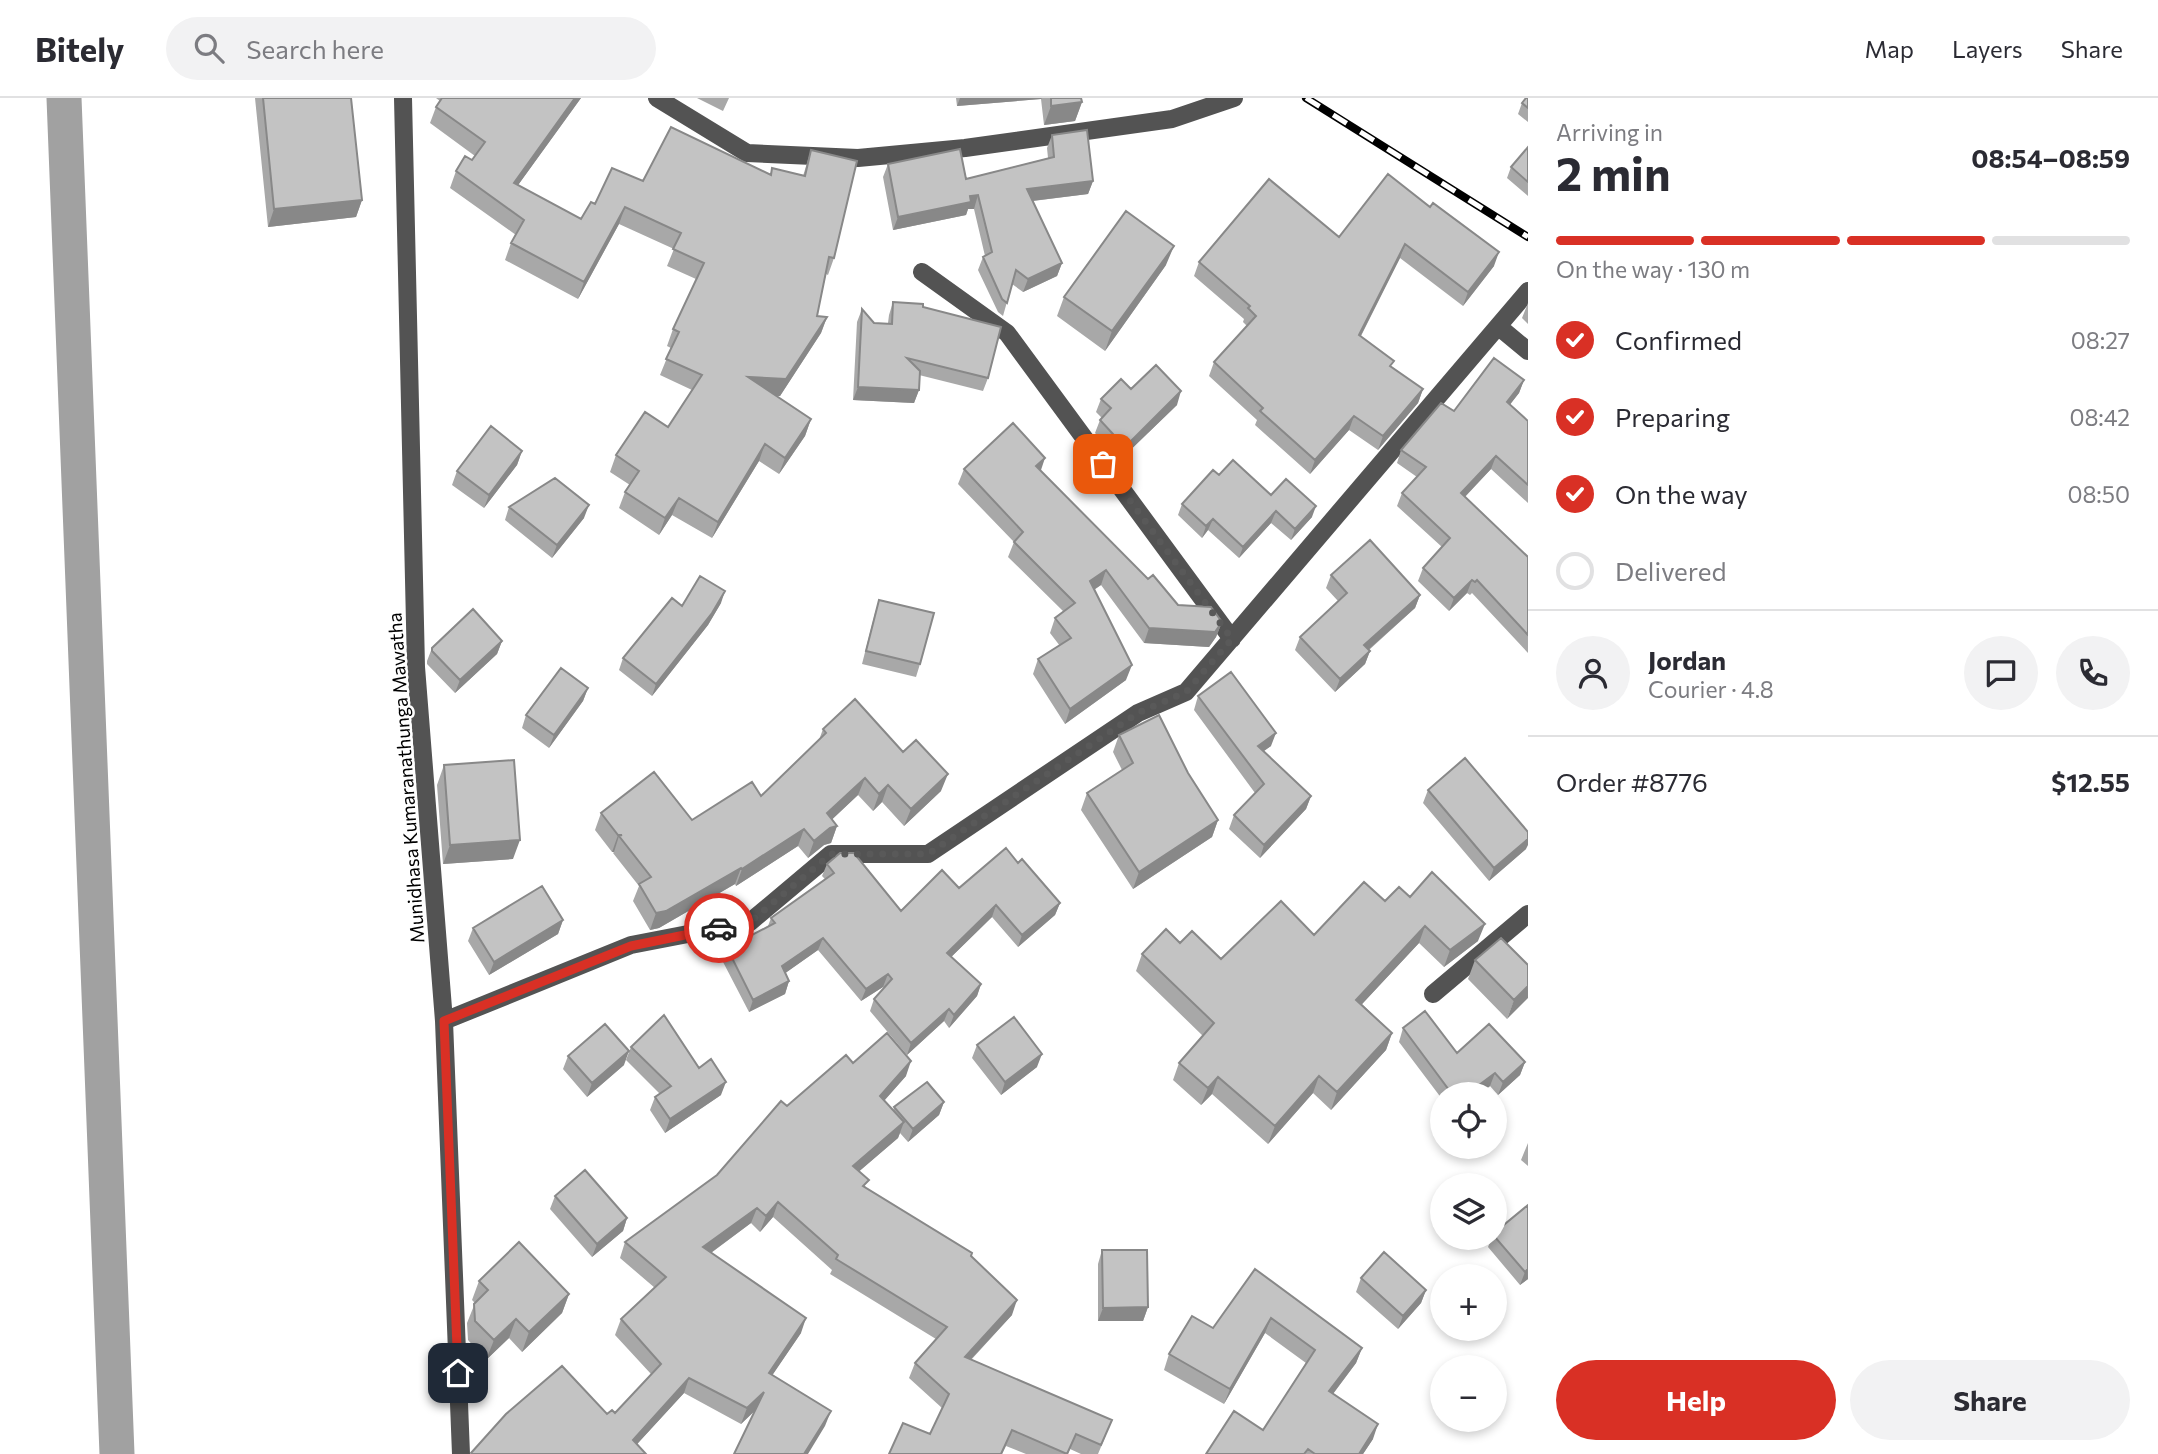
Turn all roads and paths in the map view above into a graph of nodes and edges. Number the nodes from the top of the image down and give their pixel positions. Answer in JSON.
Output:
{"nodes":[{"id":1,"x":403,"y":98,"type":"edge"},
{"id":2,"x":657,"y":98,"type":"edge"},
{"id":3,"x":1234,"y":98,"type":"edge"},
{"id":4,"x":922,"y":272,"type":"dead end"},
{"id":5,"x":1528,"y":291,"type":"edge"},
{"id":6,"x":1499,"y":327,"type":"junction"},
{"id":7,"x":1528,"y":351,"type":"edge"},
{"id":8,"x":1232,"y":639,"type":"junction"},
{"id":9,"x":1528,"y":914,"type":"edge"},
{"id":10,"x":1433,"y":994,"type":"dead end"},
{"id":11,"x":444,"y":1021,"type":"junction"},
{"id":12,"x":461,"y":1454,"type":"edge"}],
"edges":[{"from":1,"to":11,"type":"street","name":"Munidhasa Kumaranathunga Mawatha"},
{"from":2,"to":3,"type":"street"},
{"from":4,"to":8,"type":"street"},
{"from":5,"to":6,"type":"street"},
{"from":6,"to":7,"type":"street"},
{"from":6,"to":8,"type":"street"},
{"from":8,"to":11,"type":"street"},
{"from":9,"to":10,"type":"street"},
{"from":11,"to":12,"type":"street","name":"Munidhasa Kumaranathunga Mawatha"}]}
